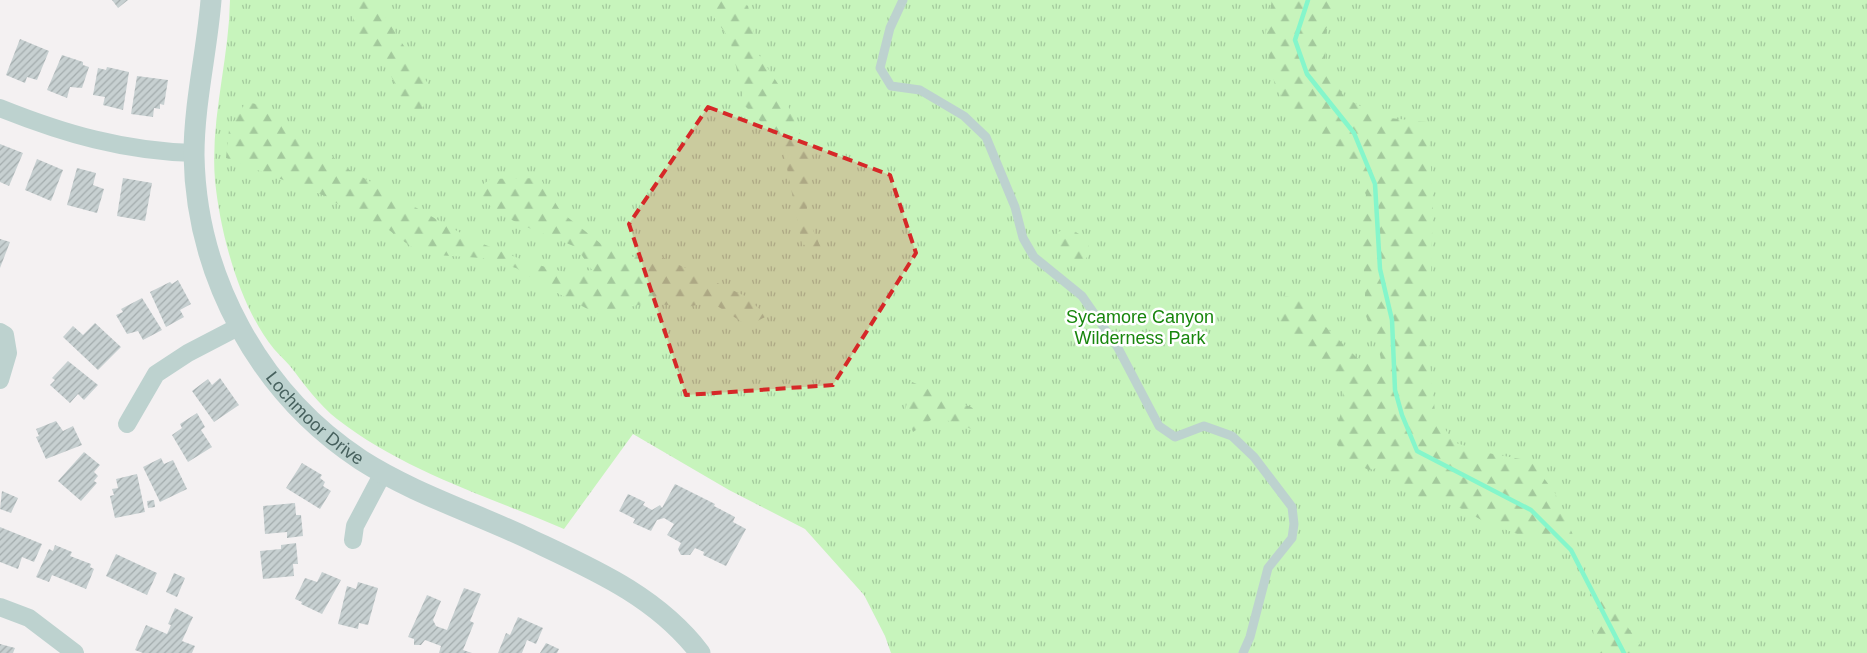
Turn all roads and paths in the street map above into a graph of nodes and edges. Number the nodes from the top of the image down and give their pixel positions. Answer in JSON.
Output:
{"nodes":[{"id":1,"x":211,"y":0,"type":"edge"},
{"id":2,"x":903,"y":0,"type":"edge"},
{"id":3,"x":0,"y":108,"type":"edge"},
{"id":4,"x":194,"y":153,"type":"junction"},
{"id":5,"x":238,"y":327,"type":"junction"},
{"id":6,"x":2,"y":334,"type":"edge"},
{"id":7,"x":0,"y":380,"type":"edge"},
{"id":8,"x":127,"y":424,"type":"dead end"},
{"id":9,"x":384,"y":473,"type":"junction"},
{"id":10,"x":353,"y":540,"type":"dead end"},
{"id":11,"x":0,"y":607,"type":"edge"},
{"id":12,"x":75,"y":653,"type":"edge"},
{"id":13,"x":700,"y":653,"type":"edge"},
{"id":14,"x":1243,"y":653,"type":"edge"}],
"edges":[{"from":1,"to":4,"type":"street","name":"Lochmoor Drive"},
{"from":2,"to":14,"type":"lane"},
{"from":3,"to":4,"type":"street"},
{"from":4,"to":5,"type":"street","name":"Lochmoor Drive"},
{"from":5,"to":8,"type":"street"},
{"from":5,"to":9,"type":"street","name":"Lochmoor Drive"},
{"from":6,"to":7,"type":"street"},
{"from":9,"to":10,"type":"street"},
{"from":9,"to":13,"type":"street","name":"Lochmoor Drive"},
{"from":11,"to":12,"type":"street"}]}
